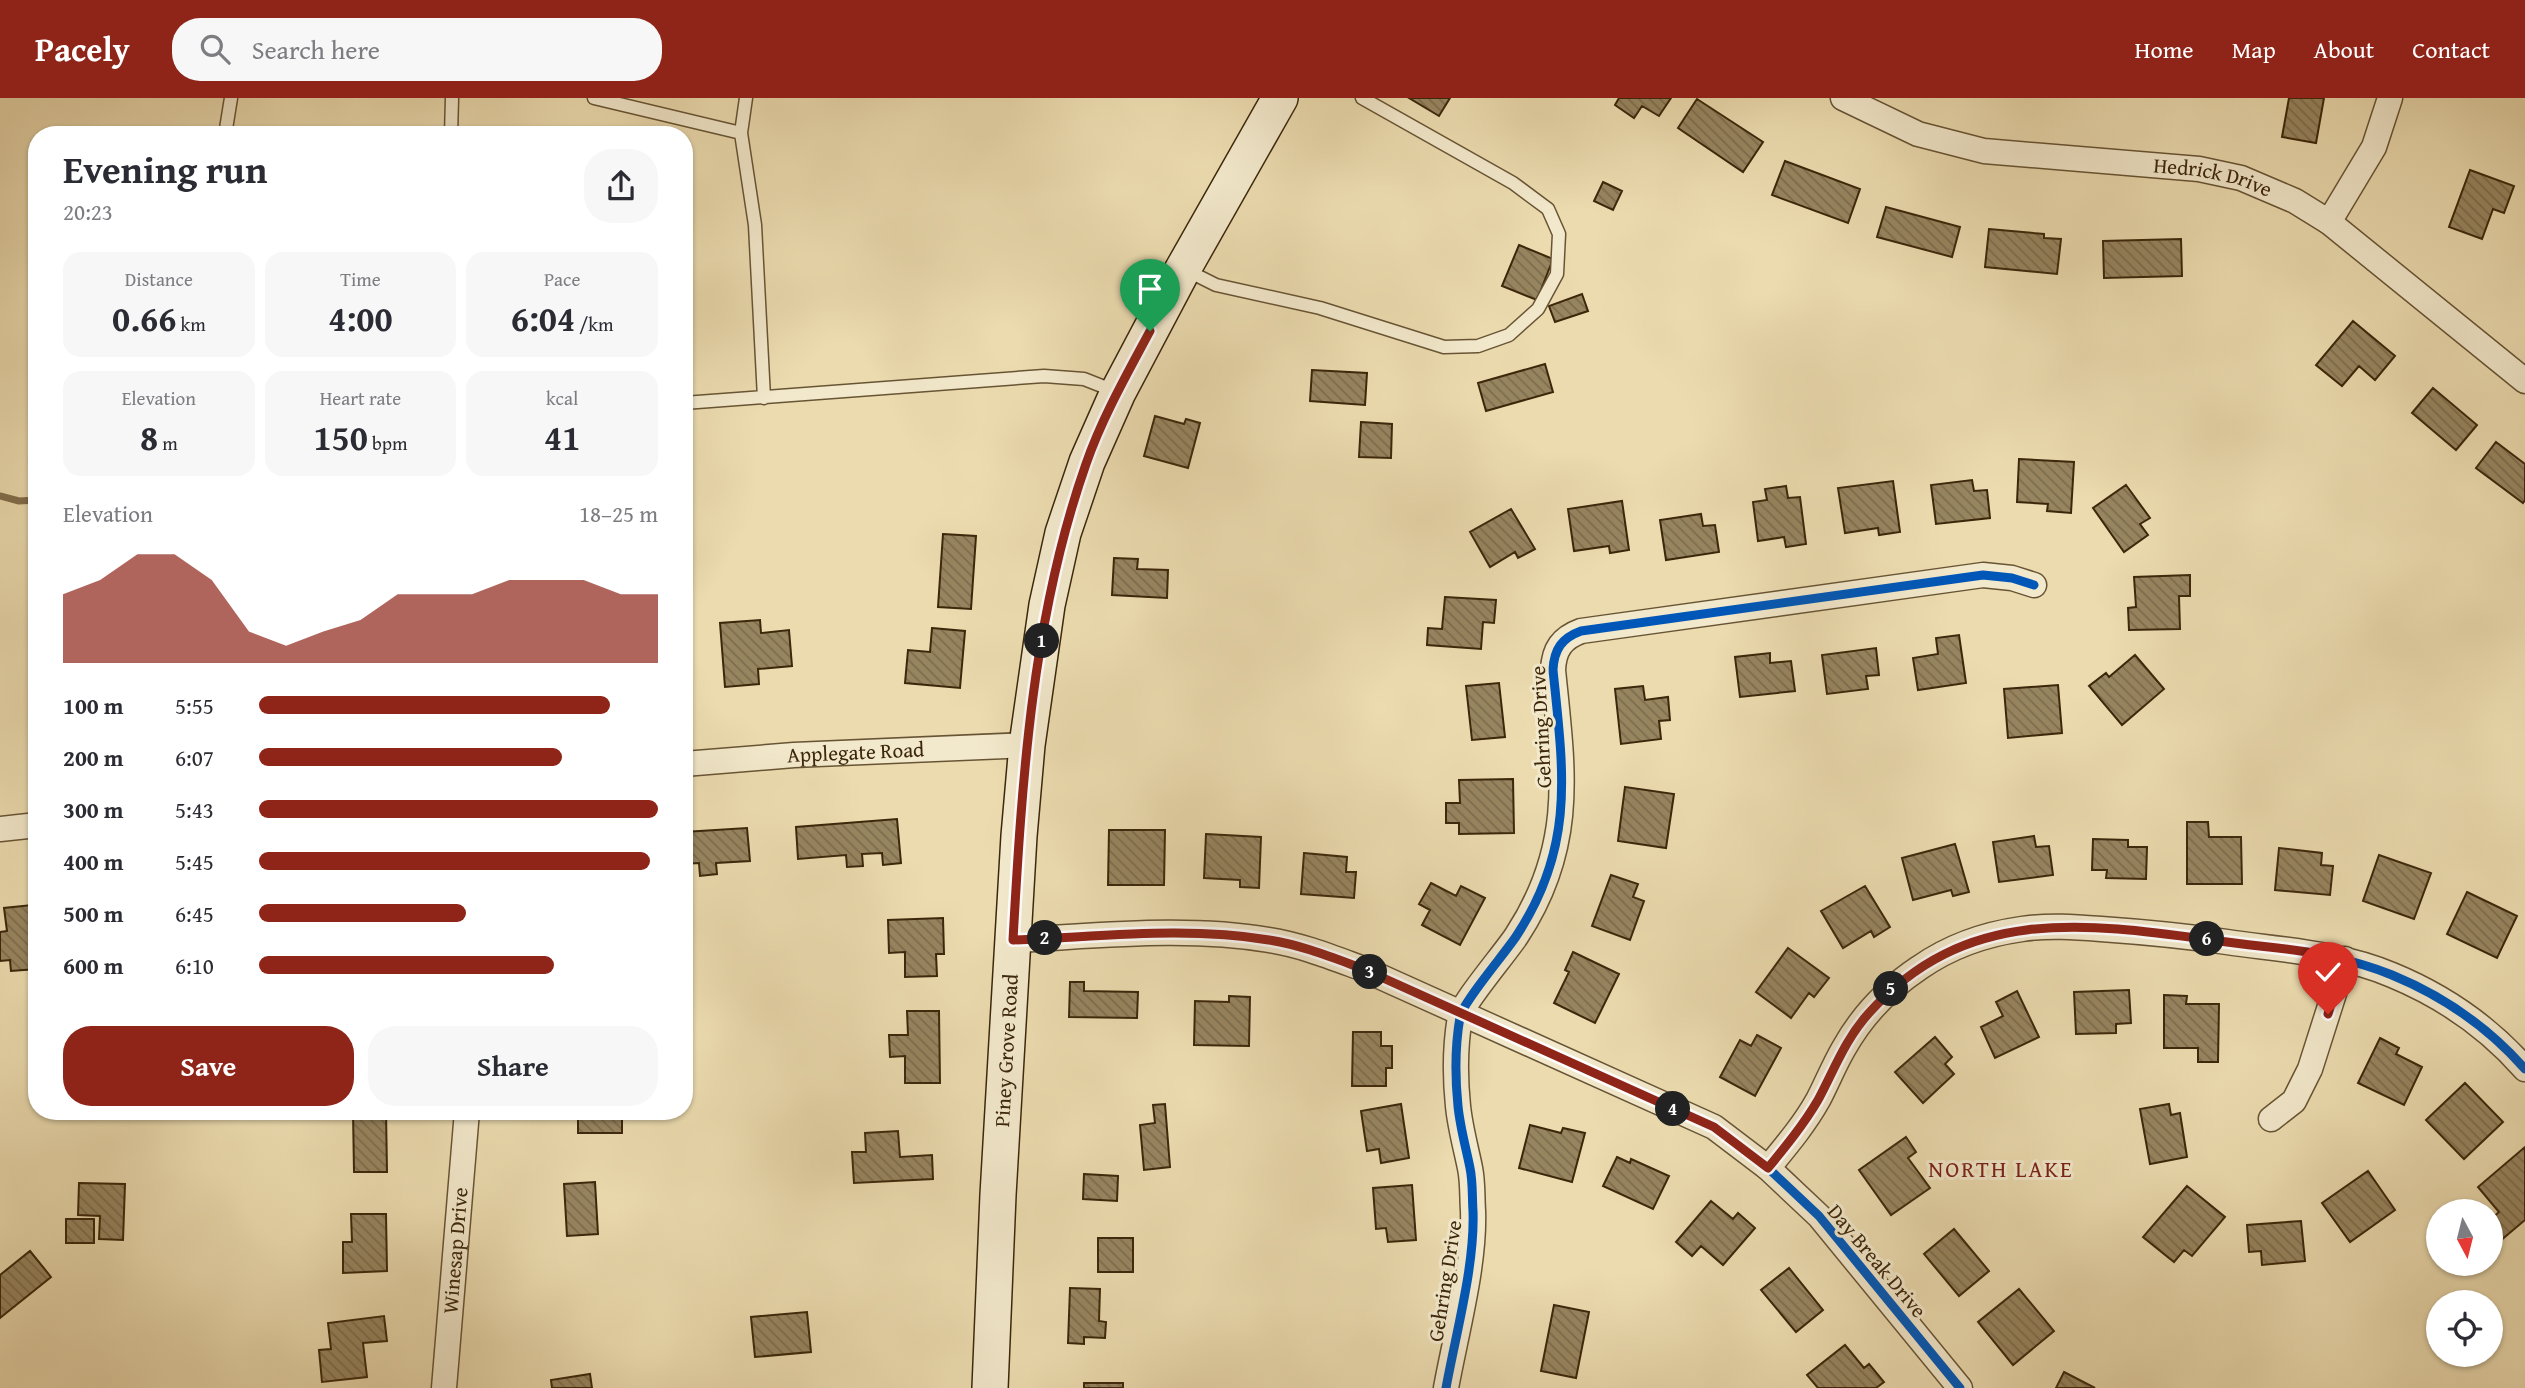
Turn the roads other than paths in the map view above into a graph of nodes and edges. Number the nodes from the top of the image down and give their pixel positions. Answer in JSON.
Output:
{"nodes":[{"id":1,"x":231,"y":98,"type":"edge"},
{"id":2,"x":452,"y":98,"type":"edge"},
{"id":3,"x":594,"y":98,"type":"edge"},
{"id":4,"x":746,"y":98,"type":"edge"},
{"id":5,"x":1280,"y":98,"type":"edge"},
{"id":6,"x":1362,"y":98,"type":"edge"},
{"id":7,"x":1843,"y":98,"type":"edge"},
{"id":8,"x":2390,"y":98,"type":"edge"},
{"id":9,"x":226,"y":126,"type":"edge"},
{"id":10,"x":451,"y":126,"type":"edge"},
{"id":11,"x":741,"y":133,"type":"junction"},
{"id":12,"x":2329,"y":222,"type":"junction"},
{"id":13,"x":1183,"y":269,"type":"junction"},
{"id":14,"x":2525,"y":381,"type":"edge"},
{"id":15,"x":1118,"y":392,"type":"junction"},
{"id":16,"x":764,"y":398,"type":"junction"},
{"id":17,"x":693,"y":402,"type":"edge"},
{"id":18,"x":2034,"y":585,"type":"dead end"},
{"id":19,"x":1027,"y":745,"type":"junction"},
{"id":20,"x":693,"y":763,"type":"edge"},
{"id":21,"x":28,"y":826,"type":"edge"},
{"id":22,"x":0,"y":829,"type":"edge"},
{"id":23,"x":1013,"y":940,"type":"junction"},
{"id":24,"x":2345,"y":959,"type":"junction"},
{"id":25,"x":1460,"y":1013,"type":"junction"},
{"id":26,"x":2525,"y":1069,"type":"edge"},
{"id":27,"x":2271,"y":1119,"type":"dead end"},
{"id":28,"x":466,"y":1120,"type":"edge"},
{"id":29,"x":1768,"y":1168,"type":"junction"},
{"id":30,"x":444,"y":1388,"type":"edge"},
{"id":31,"x":990,"y":1388,"type":"edge"},
{"id":32,"x":1446,"y":1388,"type":"edge"},
{"id":33,"x":1959,"y":1388,"type":"edge"}],
"edges":[{"from":1,"to":9,"type":"lane"},
{"from":2,"to":10,"type":"lane"},
{"from":3,"to":11,"type":"lane"},
{"from":4,"to":11,"type":"lane"},
{"from":5,"to":13,"type":"main road","name":"Piney Grove Road"},
{"from":6,"to":13,"type":"lane"},
{"from":7,"to":12,"type":"street","name":"Hedrick Drive"},
{"from":8,"to":12,"type":"street"},
{"from":11,"to":16,"type":"lane"},
{"from":12,"to":14,"type":"street","name":"Hedrick Drive"},
{"from":13,"to":15,"type":"main road","name":"Piney Grove Road"},
{"from":15,"to":16,"type":"lane"},
{"from":15,"to":19,"type":"main road","name":"Piney Grove Road"},
{"from":16,"to":17,"type":"lane"},
{"from":18,"to":25,"type":"street","name":"Gehring Drive"},
{"from":19,"to":20,"type":"street","name":"Applegate Road"},
{"from":19,"to":23,"type":"main road","name":"Piney Grove Road"},
{"from":21,"to":22,"type":"street"},
{"from":23,"to":25,"type":"street","name":"Day Break Drive"},
{"from":23,"to":31,"type":"main road","name":"Piney Grove Road"},
{"from":24,"to":26,"type":"street"},
{"from":24,"to":27,"type":"street"},
{"from":24,"to":29,"type":"street"},
{"from":25,"to":29,"type":"street","name":"Day Break Drive"},
{"from":25,"to":32,"type":"street","name":"Gehring Drive"},
{"from":28,"to":30,"type":"street","name":"Winesap Drive"},
{"from":29,"to":33,"type":"street","name":"Day Break Drive"}]}
